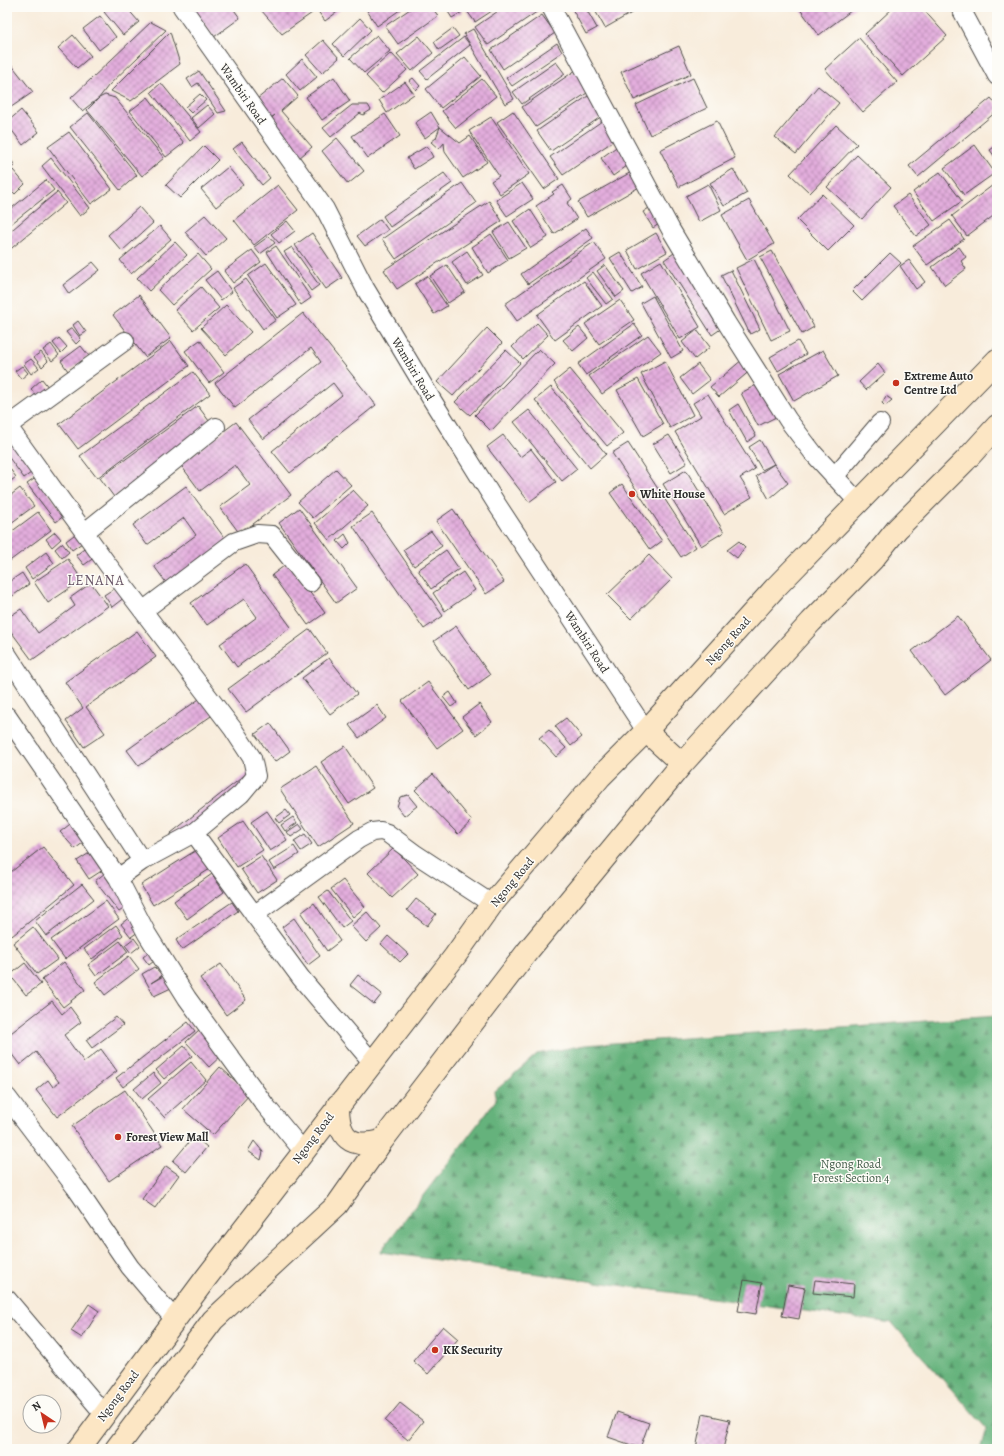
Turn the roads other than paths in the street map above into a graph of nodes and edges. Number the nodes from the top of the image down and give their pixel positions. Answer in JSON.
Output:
{"nodes":[{"id":1,"x":182,"y":7,"type":"edge"},
{"id":2,"x":551,"y":7,"type":"edge"},
{"id":3,"x":960,"y":7,"type":"edge"},
{"id":4,"x":997,"y":76,"type":"edge"},
{"id":5,"x":125,"y":341,"type":"dead end"},
{"id":6,"x":997,"y":360,"type":"edge"},
{"id":7,"x":880,"y":423,"type":"dead end"},
{"id":8,"x":7,"y":425,"type":"edge"},
{"id":9,"x":997,"y":426,"type":"edge"},
{"id":10,"x":216,"y":427,"type":"dead end"},
{"id":11,"x":834,"y":477,"type":"junction"},
{"id":12,"x":858,"y":503,"type":"junction"},
{"id":13,"x":85,"y":532,"type":"junction"},
{"id":14,"x":310,"y":583,"type":"dead end"},
{"id":15,"x":144,"y":610,"type":"junction"},
{"id":16,"x":7,"y":654,"type":"edge"},
{"id":17,"x":7,"y":716,"type":"edge"},
{"id":18,"x":646,"y":731,"type":"junction"},
{"id":19,"x":682,"y":764,"type":"junction"},
{"id":20,"x":194,"y":833,"type":"junction"},
{"id":21,"x":142,"y":861,"type":"junction"},
{"id":22,"x":118,"y":878,"type":"junction"},
{"id":23,"x":492,"y":904,"type":"junction"},
{"id":24,"x":254,"y":915,"type":"junction"},
{"id":25,"x":372,"y":1062,"type":"junction"},
{"id":26,"x":7,"y":1097,"type":"edge"},
{"id":27,"x":338,"y":1105,"type":"junction"},
{"id":28,"x":382,"y":1141,"type":"junction"},
{"id":29,"x":303,"y":1151,"type":"junction"},
{"id":30,"x":7,"y":1299,"type":"edge"},
{"id":31,"x":175,"y":1320,"type":"junction"},
{"id":32,"x":104,"y":1414,"type":"junction"},
{"id":33,"x":80,"y":1449,"type":"edge"},
{"id":34,"x":116,"y":1449,"type":"edge"}],
"edges":[{"from":1,"to":18,"type":"street","name":"Wambiri Road"},
{"from":2,"to":11,"type":"street"},
{"from":3,"to":4,"type":"street"},
{"from":5,"to":8,"type":"street"},
{"from":6,"to":12,"type":"main road","name":"Ngong Road"},
{"from":7,"to":11,"type":"street"},
{"from":8,"to":13,"type":"street"},
{"from":9,"to":19,"type":"main road"},
{"from":10,"to":13,"type":"street"},
{"from":11,"to":12,"type":"street"},
{"from":12,"to":18,"type":"main road","name":"Ngong Road"},
{"from":13,"to":15,"type":"street"},
{"from":14,"to":15,"type":"street"},
{"from":15,"to":20,"type":"street"},
{"from":16,"to":21,"type":"street"},
{"from":17,"to":22,"type":"street"},
{"from":18,"to":19,"type":"main road"},
{"from":18,"to":23,"type":"main road","name":"Ngong Road"},
{"from":19,"to":28,"type":"main road"},
{"from":20,"to":21,"type":"street"},
{"from":20,"to":24,"type":"street"},
{"from":21,"to":22,"type":"street"},
{"from":22,"to":29,"type":"street"},
{"from":23,"to":24,"type":"street"},
{"from":23,"to":25,"type":"main road","name":"Ngong Road"},
{"from":24,"to":25,"type":"street"},
{"from":25,"to":27,"type":"main road","name":"Ngong Road"},
{"from":26,"to":31,"type":"street"},
{"from":27,"to":28,"type":"main road"},
{"from":27,"to":29,"type":"main road","name":"Ngong Road"},
{"from":28,"to":34,"type":"main road"},
{"from":29,"to":31,"type":"main road","name":"Ngong Road"},
{"from":30,"to":32,"type":"street"},
{"from":31,"to":32,"type":"main road","name":"Ngong Road"},
{"from":32,"to":33,"type":"main road","name":"Ngong Road"}]}
